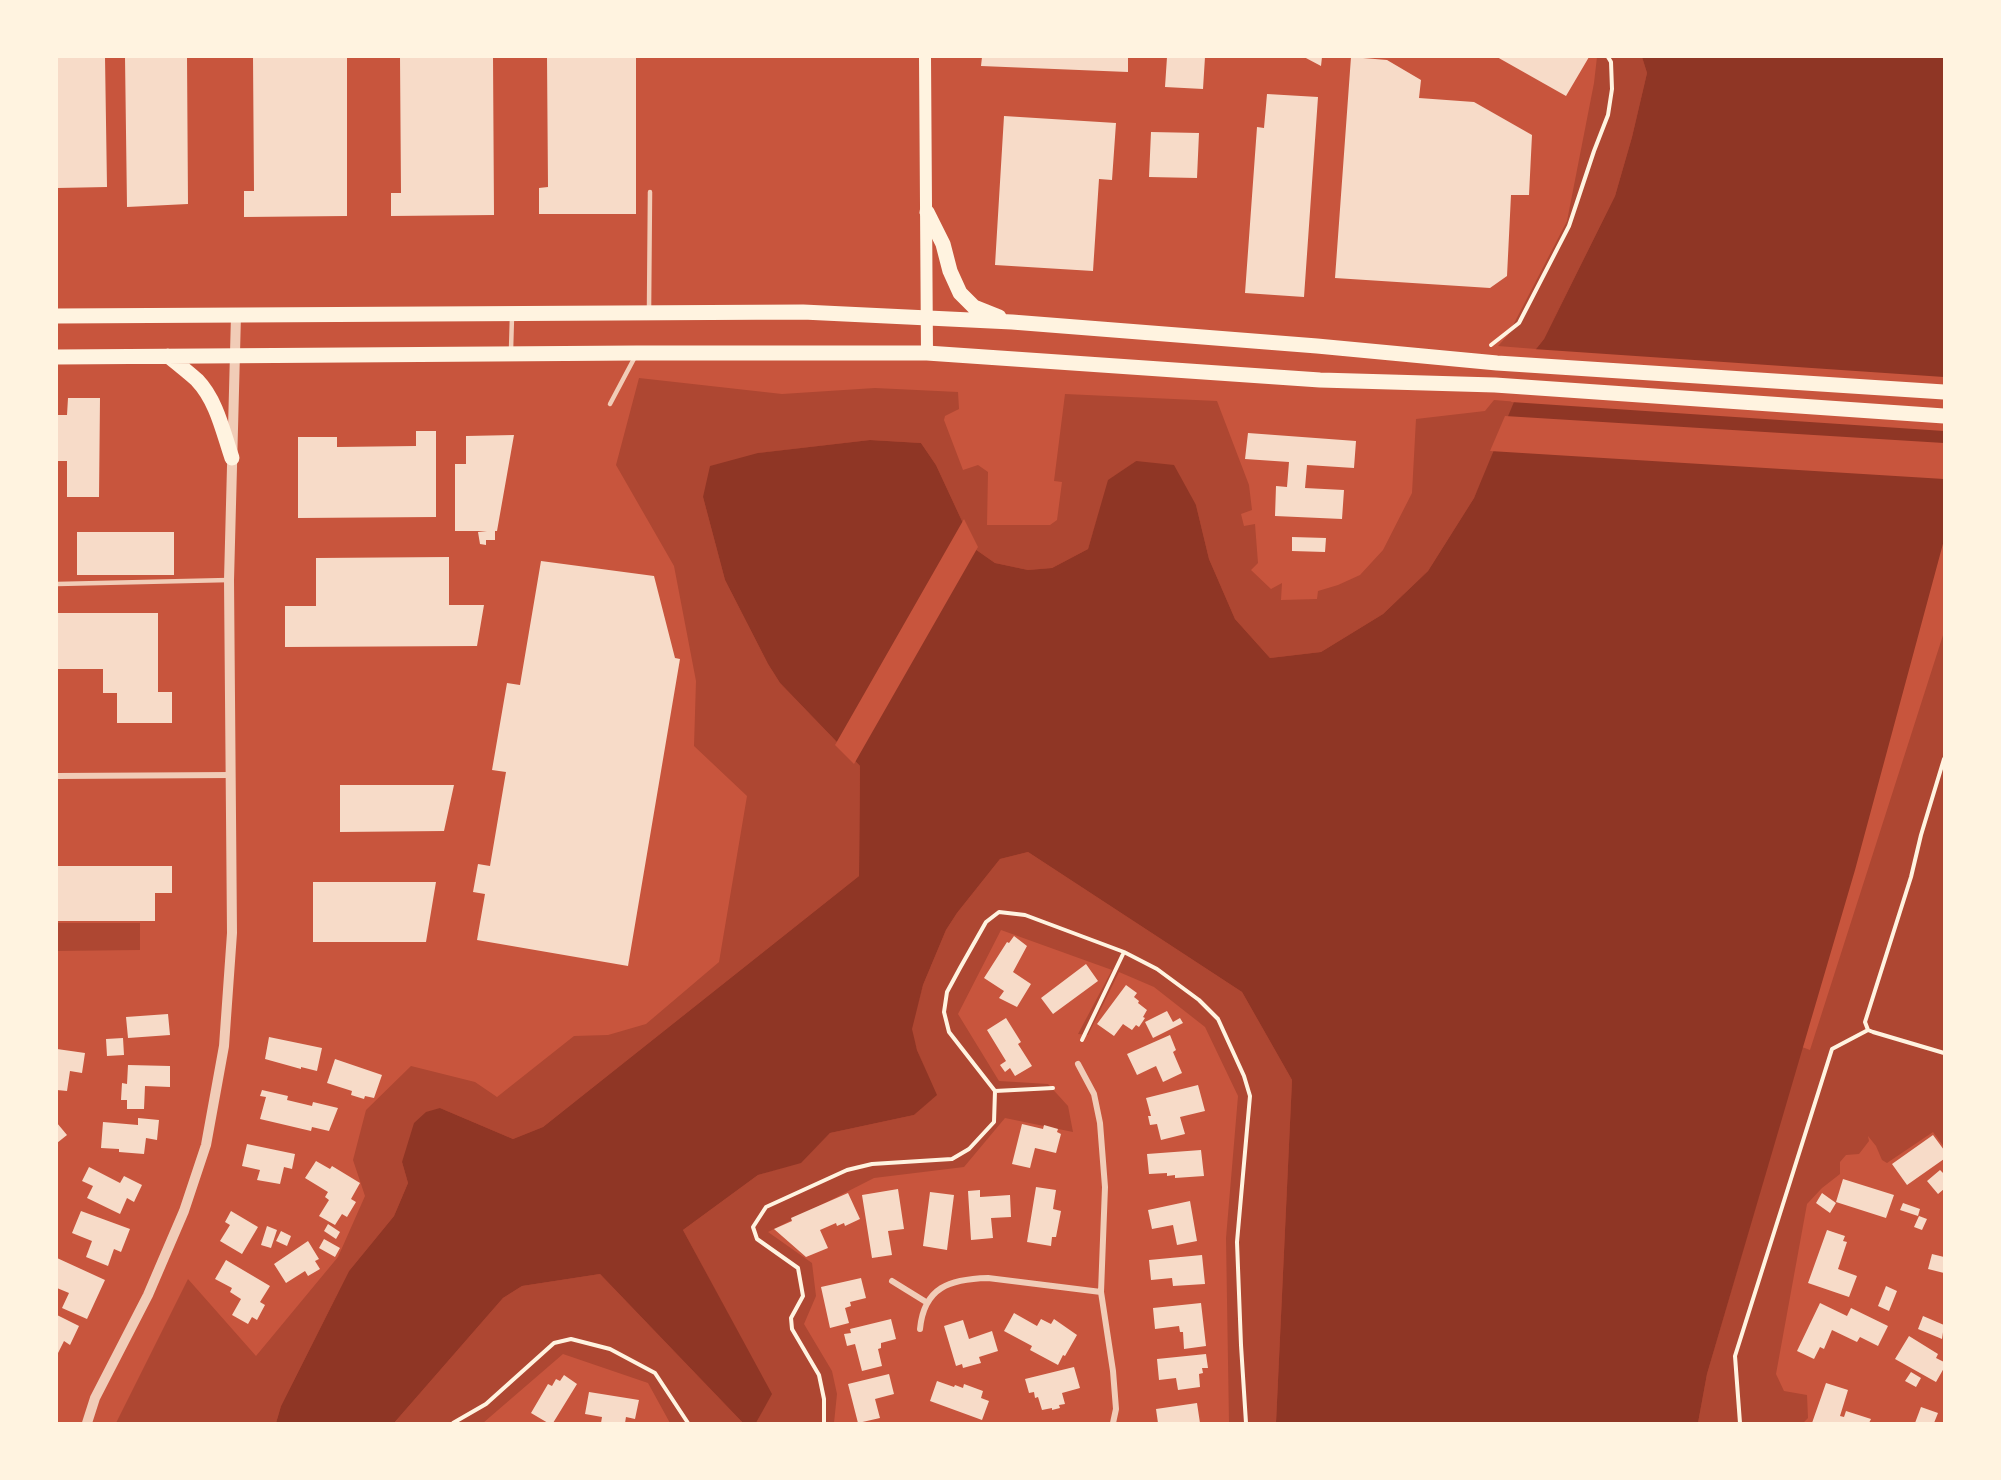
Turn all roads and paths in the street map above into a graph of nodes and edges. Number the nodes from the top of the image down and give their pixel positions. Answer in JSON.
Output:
{"nodes":[{"id":1,"x":925,"y":57,"type":"edge"},
{"id":2,"x":1608,"y":57,"type":"edge"},
{"id":3,"x":650,"y":192,"type":"dead end"},
{"id":4,"x":927,"y":212,"type":"junction"},
{"id":5,"x":649,"y":313,"type":"junction"},
{"id":6,"x":512,"y":314,"type":"junction"},
{"id":7,"x":236,"y":315,"type":"junction"},
{"id":8,"x":57,"y":316,"type":"edge"},
{"id":9,"x":927,"y":316,"type":"junction"},
{"id":10,"x":1012,"y":322,"type":"junction"},
{"id":11,"x":1488,"y":348,"type":"dead end"},
{"id":12,"x":638,"y":353,"type":"junction"},
{"id":13,"x":927,"y":353,"type":"junction"},
{"id":14,"x":512,"y":354,"type":"junction"},
{"id":15,"x":236,"y":355,"type":"junction"},
{"id":16,"x":168,"y":356,"type":"junction"},
{"id":17,"x":57,"y":357,"type":"edge"},
{"id":18,"x":1944,"y":392,"type":"edge"},
{"id":19,"x":610,"y":404,"type":"dead end"},
{"id":20,"x":1944,"y":416,"type":"edge"},
{"id":21,"x":232,"y":458,"type":"junction"},
{"id":22,"x":229,"y":580,"type":"junction"},
{"id":23,"x":57,"y":584,"type":"edge"},
{"id":24,"x":1944,"y":759,"type":"edge"},
{"id":25,"x":231,"y":775,"type":"junction"},
{"id":26,"x":57,"y":776,"type":"edge"},
{"id":27,"x":1124,"y":952,"type":"junction"},
{"id":28,"x":1868,"y":1030,"type":"junction"},
{"id":29,"x":1082,"y":1040,"type":"dead end"},
{"id":30,"x":1944,"y":1053,"type":"edge"},
{"id":31,"x":1078,"y":1064,"type":"dead end"},
{"id":32,"x":1053,"y":1088,"type":"dead end"},
{"id":33,"x":995,"y":1090,"type":"junction"},
{"id":34,"x":892,"y":1281,"type":"dead end"},
{"id":35,"x":1101,"y":1292,"type":"junction"},
{"id":36,"x":926,"y":1302,"type":"junction"},
{"id":37,"x":921,"y":1329,"type":"dead end"},
{"id":38,"x":87,"y":1423,"type":"edge"},
{"id":39,"x":453,"y":1423,"type":"edge"},
{"id":40,"x":688,"y":1423,"type":"edge"},
{"id":41,"x":824,"y":1423,"type":"edge"},
{"id":42,"x":1113,"y":1423,"type":"edge"},
{"id":43,"x":1246,"y":1423,"type":"edge"},
{"id":44,"x":1740,"y":1423,"type":"edge"}],
"edges":[{"from":1,"to":4,"type":"main road"},
{"from":2,"to":11,"type":"path"},
{"from":3,"to":5,"type":"lane"},
{"from":4,"to":9,"type":"main road"},
{"from":4,"to":10,"type":"main road"},
{"from":5,"to":6,"type":"main road"},
{"from":5,"to":9,"type":"main road"},
{"from":6,"to":7,"type":"main road"},
{"from":6,"to":14,"type":"lane"},
{"from":7,"to":8,"type":"main road"},
{"from":7,"to":15,"type":"street"},
{"from":9,"to":10,"type":"main road"},
{"from":9,"to":13,"type":"main road"},
{"from":10,"to":18,"type":"main road"},
{"from":12,"to":13,"type":"main road"},
{"from":12,"to":14,"type":"main road"},
{"from":12,"to":19,"type":"lane"},
{"from":13,"to":20,"type":"main road"},
{"from":14,"to":15,"type":"main road"},
{"from":15,"to":16,"type":"main road"},
{"from":15,"to":21,"type":"street"},
{"from":16,"to":17,"type":"main road"},
{"from":16,"to":21,"type":"main road"},
{"from":21,"to":22,"type":"street"},
{"from":22,"to":23,"type":"lane"},
{"from":22,"to":25,"type":"street"},
{"from":24,"to":28,"type":"path"},
{"from":25,"to":26,"type":"street"},
{"from":25,"to":38,"type":"street"},
{"from":27,"to":29,"type":"path"},
{"from":27,"to":33,"type":"path"},
{"from":27,"to":43,"type":"path"},
{"from":28,"to":30,"type":"path"},
{"from":28,"to":44,"type":"path"},
{"from":31,"to":35,"type":"street"},
{"from":32,"to":33,"type":"path"},
{"from":33,"to":41,"type":"path"},
{"from":34,"to":36,"type":"street"},
{"from":35,"to":36,"type":"street"},
{"from":35,"to":42,"type":"street"},
{"from":36,"to":37,"type":"street"},
{"from":39,"to":40,"type":"path"}]}
